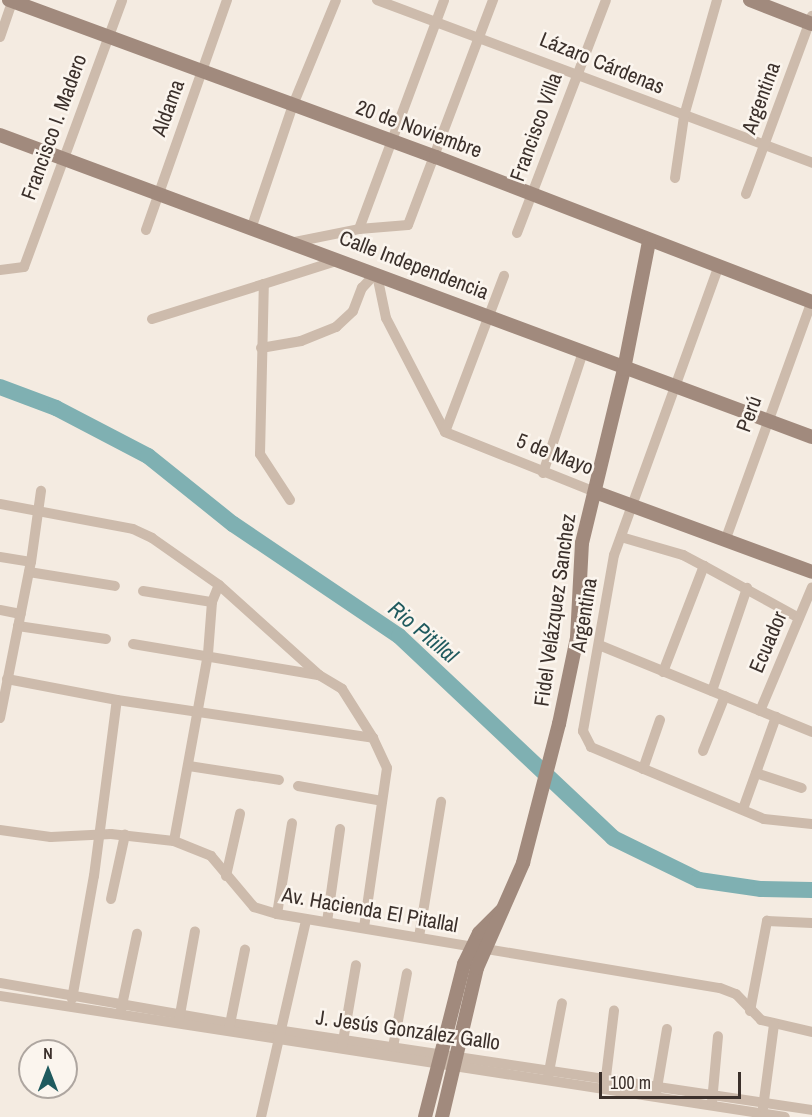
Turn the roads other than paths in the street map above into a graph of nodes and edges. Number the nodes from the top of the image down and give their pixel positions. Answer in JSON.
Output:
{"nodes":[{"id":1,"x":12,"y":0,"type":"edge"},
{"id":2,"x":122,"y":0,"type":"edge"},
{"id":3,"x":227,"y":0,"type":"edge"},
{"id":4,"x":336,"y":0,"type":"edge"},
{"id":5,"x":378,"y":0,"type":"edge"},
{"id":6,"x":444,"y":0,"type":"edge"},
{"id":7,"x":493,"y":0,"type":"edge"},
{"id":8,"x":606,"y":0,"type":"edge"},
{"id":9,"x":717,"y":0,"type":"edge"},
{"id":10,"x":750,"y":0,"type":"edge"},
{"id":11,"x":436,"y":20,"type":"junction"},
{"id":12,"x":811,"y":21,"type":"edge"},
{"id":13,"x":480,"y":35,"type":"junction"},
{"id":14,"x":0,"y":37,"type":"edge"},
{"id":15,"x":108,"y":38,"type":"junction"},
{"id":16,"x":576,"y":73,"type":"junction"},
{"id":17,"x":201,"y":74,"type":"junction"},
{"id":18,"x":293,"y":105,"type":"junction"},
{"id":19,"x":684,"y":116,"type":"junction"},
{"id":20,"x":0,"y":135,"type":"edge"},
{"id":21,"x":391,"y":141,"type":"junction"},
{"id":22,"x":765,"y":145,"type":"junction"},
{"id":23,"x":436,"y":157,"type":"junction"},
{"id":24,"x":61,"y":159,"type":"junction"},
{"id":25,"x":812,"y":163,"type":"edge"},
{"id":26,"x":675,"y":178,"type":"dead end"},
{"id":27,"x":159,"y":194,"type":"junction"},
{"id":28,"x":532,"y":194,"type":"junction"},
{"id":29,"x":746,"y":194,"type":"dead end"},
{"id":30,"x":251,"y":229,"type":"junction"},
{"id":31,"x":359,"y":229,"type":"junction"},
{"id":32,"x":146,"y":230,"type":"dead end"},
{"id":33,"x":517,"y":233,"type":"dead end"},
{"id":34,"x":649,"y":241,"type":"junction"},
{"id":35,"x":295,"y":242,"type":"junction"},
{"id":36,"x":339,"y":260,"type":"junction"},
{"id":37,"x":718,"y":268,"type":"junction"},
{"id":38,"x":0,"y":270,"type":"edge"},
{"id":39,"x":376,"y":274,"type":"junction"},
{"id":40,"x":504,"y":276,"type":"dead end"},
{"id":41,"x":264,"y":284,"type":"junction"},
{"id":42,"x":812,"y":301,"type":"edge"},
{"id":43,"x":489,"y":317,"type":"junction"},
{"id":44,"x":152,"y":320,"type":"dead end"},
{"id":45,"x":261,"y":348,"type":"junction"},
{"id":46,"x":583,"y":352,"type":"junction"},
{"id":47,"x":624,"y":369,"type":"junction"},
{"id":48,"x":674,"y":387,"type":"junction"},
{"id":49,"x":768,"y":419,"type":"junction"},
{"id":50,"x":445,"y":432,"type":"junction"},
{"id":51,"x":812,"y":437,"type":"edge"},
{"id":52,"x":543,"y":473,"type":"junction"},
{"id":53,"x":41,"y":491,"type":"dead end"},
{"id":54,"x":595,"y":492,"type":"junction"},
{"id":55,"x":290,"y":500,"type":"dead end"},
{"id":56,"x":0,"y":504,"type":"edge"},
{"id":57,"x":634,"y":506,"type":"junction"},
{"id":58,"x":38,"y":512,"type":"junction"},
{"id":59,"x":621,"y":537,"type":"junction"},
{"id":60,"x":725,"y":541,"type":"junction"},
{"id":61,"x":0,"y":557,"type":"edge"},
{"id":62,"x":704,"y":566,"type":"junction"},
{"id":63,"x":30,"y":567,"type":"junction"},
{"id":64,"x":812,"y":572,"type":"edge"},
{"id":65,"x":219,"y":585,"type":"junction"},
{"id":66,"x":115,"y":586,"type":"dead end"},
{"id":67,"x":812,"y":587,"type":"edge"},
{"id":68,"x":747,"y":588,"type":"junction"},
{"id":69,"x":143,"y":591,"type":"dead end"},
{"id":70,"x":212,"y":602,"type":"junction"},
{"id":71,"x":0,"y":610,"type":"edge"},
{"id":72,"x":21,"y":614,"type":"junction"},
{"id":73,"x":799,"y":618,"type":"junction"},
{"id":74,"x":18,"y":626,"type":"junction"},
{"id":75,"x":106,"y":639,"type":"dead end"},
{"id":76,"x":134,"y":644,"type":"dead end"},
{"id":77,"x":599,"y":645,"type":"junction"},
{"id":78,"x":208,"y":654,"type":"junction"},
{"id":79,"x":5,"y":665,"type":"edge"},
{"id":80,"x":663,"y":672,"type":"junction"},
{"id":81,"x":319,"y":675,"type":"junction"},
{"id":82,"x":7,"y":679,"type":"junction"},
{"id":83,"x":712,"y":691,"type":"junction"},
{"id":84,"x":725,"y":696,"type":"junction"},
{"id":85,"x":117,"y":700,"type":"junction"},
{"id":86,"x":199,"y":711,"type":"junction"},
{"id":87,"x":760,"y":711,"type":"junction"},
{"id":88,"x":776,"y":717,"type":"junction"},
{"id":89,"x":0,"y":718,"type":"edge"},
{"id":90,"x":660,"y":720,"type":"dead end"},
{"id":91,"x":812,"y":732,"type":"edge"},
{"id":92,"x":373,"y":738,"type":"junction"},
{"id":93,"x":703,"y":752,"type":"dead end"},
{"id":94,"x":189,"y":766,"type":"junction"},
{"id":95,"x":643,"y":769,"type":"junction"},
{"id":96,"x":756,"y":773,"type":"junction"},
{"id":97,"x":279,"y":780,"type":"dead end"},
{"id":98,"x":298,"y":786,"type":"dead end"},
{"id":99,"x":802,"y":788,"type":"dead end"},
{"id":100,"x":382,"y":801,"type":"junction"},
{"id":101,"x":441,"y":802,"type":"dead end"},
{"id":102,"x":743,"y":809,"type":"junction"},
{"id":103,"x":240,"y":814,"type":"dead end"},
{"id":104,"x":292,"y":823,"type":"dead end"},
{"id":105,"x":812,"y":824,"type":"edge"},
{"id":106,"x":339,"y":829,"type":"dead end"},
{"id":107,"x":0,"y":830,"type":"edge"},
{"id":108,"x":98,"y":833,"type":"junction"},
{"id":109,"x":125,"y":835,"type":"junction"},
{"id":110,"x":174,"y":842,"type":"junction"},
{"id":111,"x":226,"y":876,"type":"junction"},
{"id":112,"x":111,"y":899,"type":"dead end"},
{"id":113,"x":502,"y":910,"type":"junction"},
{"id":114,"x":277,"y":914,"type":"junction"},
{"id":115,"x":306,"y":920,"type":"junction"},
{"id":116,"x":327,"y":922,"type":"junction"},
{"id":117,"x":812,"y":923,"type":"edge"},
{"id":118,"x":364,"y":927,"type":"junction"},
{"id":119,"x":195,"y":932,"type":"dead end"},
{"id":120,"x":136,"y":934,"type":"dead end"},
{"id":121,"x":418,"y":937,"type":"junction"},
{"id":122,"x":470,"y":948,"type":"junction"},
{"id":123,"x":245,"y":950,"type":"dead end"},
{"id":124,"x":485,"y":951,"type":"junction"},
{"id":125,"x":356,"y":964,"type":"dead end"},
{"id":126,"x":407,"y":973,"type":"dead end"},
{"id":127,"x":0,"y":982,"type":"edge"},
{"id":128,"x":74,"y":995,"type":"junction"},
{"id":129,"x":0,"y":996,"type":"edge"},
{"id":130,"x":562,"y":1003,"type":"dead end"},
{"id":131,"x":122,"y":1004,"type":"junction"},
{"id":132,"x":70,"y":1007,"type":"junction"},
{"id":133,"x":614,"y":1011,"type":"dead end"},
{"id":134,"x":750,"y":1011,"type":"junction"},
{"id":135,"x":119,"y":1016,"type":"junction"},
{"id":136,"x":179,"y":1020,"type":"junction"},
{"id":137,"x":774,"y":1025,"type":"junction"},
{"id":138,"x":230,"y":1028,"type":"junction"},
{"id":139,"x":667,"y":1029,"type":"dead end"},
{"id":140,"x":812,"y":1032,"type":"edge"},
{"id":141,"x":282,"y":1036,"type":"junction"},
{"id":142,"x":718,"y":1036,"type":"dead end"},
{"id":143,"x":342,"y":1045,"type":"junction"},
{"id":144,"x":393,"y":1047,"type":"junction"},
{"id":145,"x":438,"y":1060,"type":"junction"},
{"id":146,"x":454,"y":1061,"type":"junction"},
{"id":147,"x":548,"y":1075,"type":"junction"},
{"id":148,"x":605,"y":1084,"type":"junction"},
{"id":149,"x":656,"y":1093,"type":"junction"},
{"id":150,"x":712,"y":1101,"type":"junction"},
{"id":151,"x":763,"y":1108,"type":"junction"},
{"id":152,"x":812,"y":1110,"type":"edge"},
{"id":153,"x":261,"y":1117,"type":"edge"},
{"id":154,"x":425,"y":1117,"type":"edge"},
{"id":155,"x":442,"y":1117,"type":"edge"},
{"id":156,"x":784,"y":1117,"type":"edge"}],
"edges":[{"from":1,"to":14,"type":"street"},
{"from":1,"to":15,"type":"street","name":"20 de Noviembre"},
{"from":2,"to":15,"type":"street","name":"Francisco I. Madero"},
{"from":3,"to":17,"type":"street","name":"Aldama"},
{"from":4,"to":18,"type":"street"},
{"from":5,"to":11,"type":"street","name":"Lázaro Cárdenas"},
{"from":6,"to":11,"type":"street"},
{"from":7,"to":13,"type":"street"},
{"from":8,"to":16,"type":"street","name":"Francisco Villa"},
{"from":9,"to":19,"type":"street"},
{"from":10,"to":12,"type":"street"},
{"from":11,"to":13,"type":"street","name":"Lázaro Cárdenas"},
{"from":11,"to":21,"type":"street"},
{"from":12,"to":22,"type":"street","name":"Argentina"},
{"from":13,"to":16,"type":"street","name":"Lázaro Cárdenas"},
{"from":13,"to":23,"type":"street"},
{"from":15,"to":17,"type":"street","name":"20 de Noviembre"},
{"from":15,"to":24,"type":"street","name":"Francisco I. Madero"},
{"from":16,"to":19,"type":"street","name":"Lázaro Cárdenas"},
{"from":16,"to":28,"type":"street","name":"Francisco Villa"},
{"from":17,"to":18,"type":"street","name":"20 de Noviembre"},
{"from":17,"to":27,"type":"street","name":"Aldama"},
{"from":18,"to":21,"type":"street","name":"20 de Noviembre"},
{"from":18,"to":30,"type":"street"},
{"from":19,"to":22,"type":"street","name":"Lázaro Cárdenas"},
{"from":19,"to":26,"type":"street"},
{"from":20,"to":24,"type":"street","name":"Calle Independencia"},
{"from":21,"to":23,"type":"street","name":"20 de Noviembre"},
{"from":21,"to":31,"type":"street"},
{"from":22,"to":25,"type":"street","name":"Lázaro Cárdenas"},
{"from":22,"to":29,"type":"street","name":"Argentina"},
{"from":23,"to":28,"type":"street","name":"20 de Noviembre"},
{"from":23,"to":31,"type":"street"},
{"from":24,"to":27,"type":"street","name":"Calle Independencia"},
{"from":24,"to":38,"type":"street","name":"Francisco I. Madero"},
{"from":27,"to":30,"type":"street","name":"Calle Independencia"},
{"from":27,"to":32,"type":"street","name":"Aldama"},
{"from":28,"to":33,"type":"street","name":"Francisco Villa"},
{"from":28,"to":34,"type":"street","name":"20 de Noviembre"},
{"from":30,"to":35,"type":"street","name":"Calle Independencia"},
{"from":31,"to":35,"type":"street"},
{"from":34,"to":37,"type":"street","name":"20 de Noviembre"},
{"from":34,"to":47,"type":"street","name":"Fidel Velázquez Sanchez"},
{"from":35,"to":36,"type":"street","name":"Calle Independencia"},
{"from":36,"to":39,"type":"street","name":"Calle Independencia"},
{"from":36,"to":41,"type":"street"},
{"from":37,"to":42,"type":"street","name":"20 de Noviembre"},
{"from":37,"to":48,"type":"street","name":"Argentina"},
{"from":39,"to":43,"type":"street","name":"Calle Independencia"},
{"from":39,"to":45,"type":"street"},
{"from":39,"to":50,"type":"street"},
{"from":40,"to":43,"type":"street"},
{"from":41,"to":44,"type":"street"},
{"from":41,"to":45,"type":"street"},
{"from":42,"to":49,"type":"street","name":"Perú"},
{"from":43,"to":46,"type":"street","name":"Calle Independencia"},
{"from":43,"to":50,"type":"street"},
{"from":45,"to":55,"type":"street"},
{"from":46,"to":47,"type":"street","name":"Calle Independencia"},
{"from":46,"to":52,"type":"street"},
{"from":47,"to":48,"type":"street","name":"Calle Independencia"},
{"from":47,"to":54,"type":"street","name":"Fidel Velázquez Sanchez"},
{"from":48,"to":49,"type":"street","name":"Calle Independencia"},
{"from":48,"to":57,"type":"street","name":"Argentina"},
{"from":49,"to":51,"type":"street","name":"Calle Independencia"},
{"from":49,"to":60,"type":"street","name":"Perú"},
{"from":50,"to":52,"type":"street","name":"5 de Mayo"},
{"from":52,"to":54,"type":"street","name":"5 de Mayo"},
{"from":53,"to":58,"type":"street"},
{"from":54,"to":57,"type":"street","name":"5 de Mayo"},
{"from":54,"to":113,"type":"street","name":"Fidel Velázquez Sanchez"},
{"from":56,"to":58,"type":"street"},
{"from":57,"to":59,"type":"street","name":"Argentina"},
{"from":57,"to":60,"type":"street","name":"5 de Mayo"},
{"from":58,"to":63,"type":"street"},
{"from":58,"to":65,"type":"street"},
{"from":59,"to":62,"type":"street"},
{"from":59,"to":77,"type":"street","name":"Argentina"},
{"from":60,"to":64,"type":"street","name":"5 de Mayo"},
{"from":61,"to":63,"type":"street"},
{"from":62,"to":68,"type":"street"},
{"from":62,"to":80,"type":"street"},
{"from":63,"to":66,"type":"street"},
{"from":63,"to":72,"type":"street"},
{"from":65,"to":70,"type":"street"},
{"from":65,"to":81,"type":"street"},
{"from":67,"to":73,"type":"street","name":"Ecuador"},
{"from":68,"to":73,"type":"street"},
{"from":68,"to":83,"type":"street"},
{"from":69,"to":70,"type":"street"},
{"from":70,"to":78,"type":"street"},
{"from":71,"to":72,"type":"street"},
{"from":72,"to":74,"type":"street"},
{"from":73,"to":87,"type":"street","name":"Ecuador"},
{"from":74,"to":75,"type":"street"},
{"from":74,"to":79,"type":"street"},
{"from":76,"to":78,"type":"street"},
{"from":77,"to":80,"type":"street"},
{"from":77,"to":95,"type":"street","name":"Argentina"},
{"from":78,"to":81,"type":"street"},
{"from":78,"to":86,"type":"street"},
{"from":79,"to":82,"type":"street"},
{"from":80,"to":83,"type":"street"},
{"from":81,"to":92,"type":"street"},
{"from":82,"to":85,"type":"street"},
{"from":82,"to":89,"type":"street"},
{"from":83,"to":84,"type":"street"},
{"from":84,"to":87,"type":"street"},
{"from":84,"to":93,"type":"street"},
{"from":85,"to":86,"type":"street"},
{"from":85,"to":108,"type":"street"},
{"from":86,"to":92,"type":"street"},
{"from":86,"to":94,"type":"street"},
{"from":87,"to":88,"type":"street"},
{"from":88,"to":91,"type":"street"},
{"from":88,"to":96,"type":"street"},
{"from":90,"to":95,"type":"street"},
{"from":92,"to":100,"type":"street"},
{"from":94,"to":97,"type":"street"},
{"from":94,"to":110,"type":"street"},
{"from":95,"to":102,"type":"street","name":"Argentina"},
{"from":96,"to":99,"type":"street"},
{"from":96,"to":102,"type":"street"},
{"from":98,"to":100,"type":"street"},
{"from":100,"to":118,"type":"street"},
{"from":101,"to":121,"type":"street"},
{"from":102,"to":105,"type":"street","name":"Argentina"},
{"from":103,"to":111,"type":"street"},
{"from":104,"to":114,"type":"street"},
{"from":106,"to":116,"type":"street"},
{"from":107,"to":108,"type":"street","name":"Av. Hacienda El Pitallal"},
{"from":108,"to":109,"type":"street","name":"Av. Hacienda El Pitallal"},
{"from":108,"to":128,"type":"street"},
{"from":109,"to":110,"type":"street","name":"Av. Hacienda El Pitallal"},
{"from":109,"to":112,"type":"street"},
{"from":110,"to":111,"type":"street","name":"Av. Hacienda El Pitallal"},
{"from":111,"to":114,"type":"street","name":"Av. Hacienda El Pitallal"},
{"from":113,"to":122,"type":"street"},
{"from":113,"to":124,"type":"street"},
{"from":114,"to":115,"type":"street","name":"Av. Hacienda El Pitallal"},
{"from":115,"to":116,"type":"street","name":"Av. Hacienda El Pitallal"},
{"from":115,"to":141,"type":"street"},
{"from":116,"to":118,"type":"street","name":"Av. Hacienda El Pitallal"},
{"from":117,"to":134,"type":"street"},
{"from":118,"to":121,"type":"street","name":"Av. Hacienda El Pitallal"},
{"from":119,"to":136,"type":"street"},
{"from":120,"to":131,"type":"street"},
{"from":121,"to":122,"type":"street","name":"Av. Hacienda El Pitallal"},
{"from":122,"to":124,"type":"street","name":"Av. Hacienda El Pitallal"},
{"from":122,"to":145,"type":"street"},
{"from":123,"to":138,"type":"street"},
{"from":124,"to":134,"type":"street","name":"Av. Hacienda El Pitallal"},
{"from":124,"to":146,"type":"street"},
{"from":125,"to":143,"type":"street"},
{"from":126,"to":144,"type":"street"},
{"from":127,"to":128,"type":"street","name":"J. Jesús González Gallo"},
{"from":128,"to":131,"type":"street","name":"J. Jesús González Gallo"},
{"from":128,"to":132,"type":"street"},
{"from":129,"to":132,"type":"street","name":"J. Jesús González Gallo"},
{"from":130,"to":147,"type":"street"},
{"from":131,"to":135,"type":"street"},
{"from":131,"to":136,"type":"street","name":"J. Jesús González Gallo"},
{"from":132,"to":135,"type":"street","name":"J. Jesús González Gallo"},
{"from":133,"to":148,"type":"street"},
{"from":134,"to":137,"type":"street","name":"Av. Hacienda El Pitallal"},
{"from":135,"to":136,"type":"street","name":"J. Jesús González Gallo"},
{"from":136,"to":138,"type":"street","name":"J. Jesús González Gallo"},
{"from":137,"to":140,"type":"street","name":"Av. Hacienda El Pitallal"},
{"from":137,"to":151,"type":"street"},
{"from":138,"to":141,"type":"street","name":"J. Jesús González Gallo"},
{"from":139,"to":149,"type":"street"},
{"from":141,"to":143,"type":"street","name":"J. Jesús González Gallo"},
{"from":141,"to":153,"type":"street"},
{"from":142,"to":150,"type":"street"},
{"from":143,"to":144,"type":"street","name":"J. Jesús González Gallo"},
{"from":143,"to":145,"type":"street","name":"J. Jesús González Gallo"},
{"from":144,"to":145,"type":"street","name":"J. Jesús González Gallo"},
{"from":145,"to":146,"type":"street","name":"J. Jesús González Gallo"},
{"from":145,"to":154,"type":"street"},
{"from":146,"to":147,"type":"street","name":"J. Jesús González Gallo"},
{"from":146,"to":155,"type":"street"},
{"from":147,"to":148,"type":"street","name":"J. Jesús González Gallo"},
{"from":148,"to":149,"type":"street","name":"J. Jesús González Gallo"},
{"from":149,"to":150,"type":"street","name":"J. Jesús González Gallo"},
{"from":150,"to":151,"type":"street","name":"J. Jesús González Gallo"},
{"from":151,"to":152,"type":"street","name":"J. Jesús González Gallo"},
{"from":151,"to":156,"type":"street","name":"J. Jesús González Gallo"}]}
